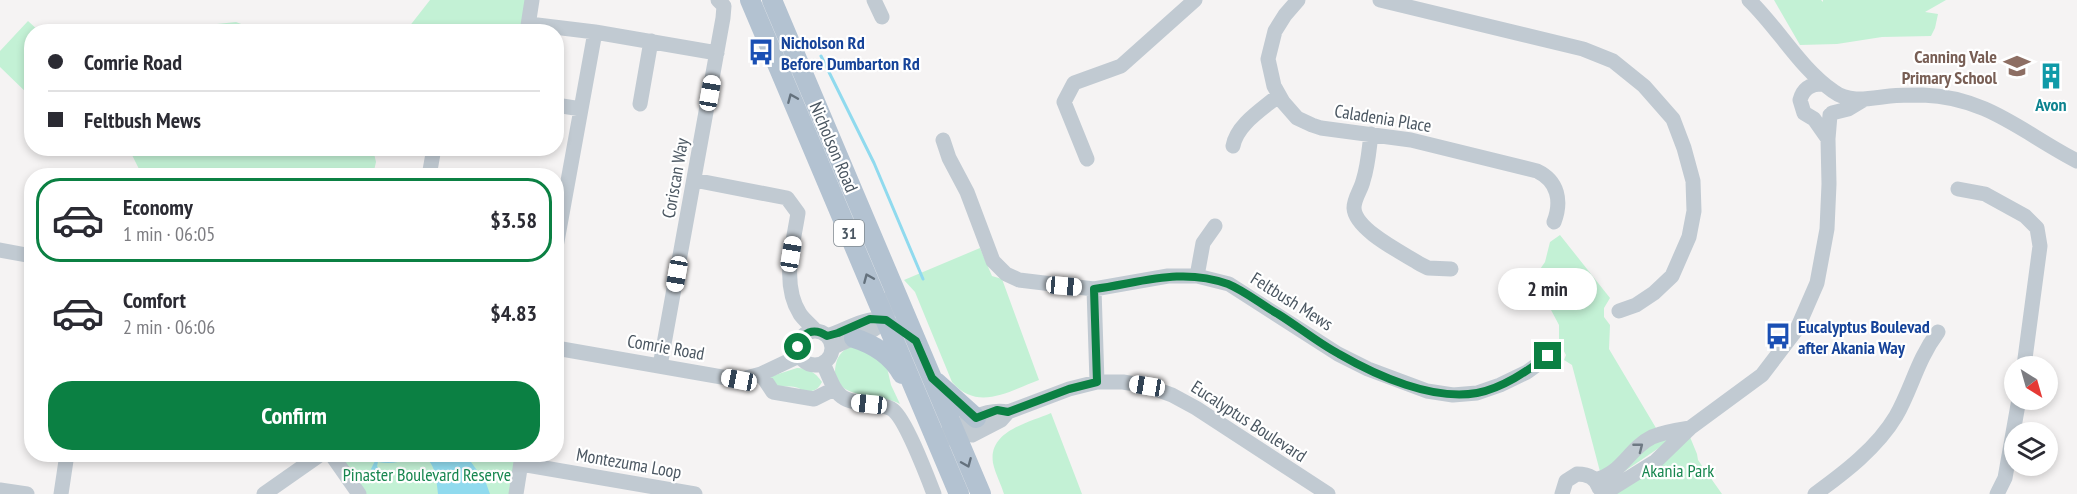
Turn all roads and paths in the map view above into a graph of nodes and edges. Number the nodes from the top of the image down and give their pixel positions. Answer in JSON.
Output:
{"nodes":[{"id":1,"x":532,"y":0,"type":"edge"},
{"id":2,"x":718,"y":0,"type":"edge"},
{"id":3,"x":750,"y":0,"type":"edge"},
{"id":4,"x":772,"y":0,"type":"edge"},
{"id":5,"x":874,"y":0,"type":"edge"},
{"id":6,"x":1195,"y":0,"type":"edge"},
{"id":7,"x":1298,"y":0,"type":"edge"},
{"id":8,"x":1380,"y":0,"type":"edge"},
{"id":9,"x":1749,"y":0,"type":"edge"},
{"id":10,"x":882,"y":17,"type":"dead end"},
{"id":11,"x":529,"y":24,"type":"edge"},
{"id":12,"x":564,"y":30,"type":"edge"},
{"id":13,"x":595,"y":32,"type":"junction"},
{"id":14,"x":651,"y":42,"type":"junction"},
{"id":15,"x":717,"y":53,"type":"junction"},
{"id":16,"x":1802,"y":64,"type":"junction"},
{"id":17,"x":1828,"y":88,"type":"junction"},
{"id":18,"x":1806,"y":89,"type":"junction"},
{"id":19,"x":1278,"y":95,"type":"junction"},
{"id":20,"x":1863,"y":100,"type":"junction"},
{"id":21,"x":640,"y":104,"type":"dead end"},
{"id":22,"x":564,"y":106,"type":"edge"},
{"id":23,"x":581,"y":109,"type":"junction"},
{"id":24,"x":1831,"y":114,"type":"junction"},
{"id":25,"x":1814,"y":119,"type":"junction"},
{"id":26,"x":1371,"y":134,"type":"junction"},
{"id":27,"x":943,"y":140,"type":"dead end"},
{"id":28,"x":1828,"y":140,"type":"junction"},
{"id":29,"x":1233,"y":146,"type":"dead end"},
{"id":30,"x":1087,"y":159,"type":"dead end"},
{"id":31,"x":2077,"y":161,"type":"edge"},
{"id":32,"x":694,"y":180,"type":"junction"},
{"id":33,"x":1958,"y":189,"type":"dead end"},
{"id":34,"x":564,"y":203,"type":"edge"},
{"id":35,"x":1554,"y":222,"type":"dead end"},
{"id":36,"x":1215,"y":226,"type":"dead end"},
{"id":37,"x":0,"y":250,"type":"edge"},
{"id":38,"x":24,"y":254,"type":"edge"},
{"id":39,"x":1451,"y":269,"type":"dead end"},
{"id":40,"x":1197,"y":276,"type":"junction"},
{"id":41,"x":893,"y":285,"type":"junction"},
{"id":42,"x":1094,"y":289,"type":"junction"},
{"id":43,"x":1619,"y":311,"type":"dead end"},
{"id":44,"x":886,"y":320,"type":"junction"},
{"id":45,"x":1938,"y":333,"type":"dead end"},
{"id":46,"x":819,"y":338,"type":"junction"},
{"id":47,"x":854,"y":338,"type":"junction"},
{"id":48,"x":916,"y":341,"type":"junction"},
{"id":49,"x":564,"y":349,"type":"edge"},
{"id":50,"x":799,"y":356,"type":"junction"},
{"id":51,"x":1548,"y":356,"type":"dead end"},
{"id":52,"x":2025,"y":356,"type":"edge"},
{"id":53,"x":823,"y":363,"type":"junction"},
{"id":54,"x":660,"y":366,"type":"junction"},
{"id":55,"x":761,"y":374,"type":"junction"},
{"id":56,"x":932,"y":378,"type":"junction"},
{"id":57,"x":1097,"y":382,"type":"junction"},
{"id":58,"x":834,"y":389,"type":"junction"},
{"id":59,"x":923,"y":410,"type":"junction"},
{"id":60,"x":2017,"y":410,"type":"edge"},
{"id":61,"x":1008,"y":412,"type":"junction"},
{"id":62,"x":976,"y":418,"type":"junction"},
{"id":63,"x":1690,"y":429,"type":"junction"},
{"id":64,"x":954,"y":432,"type":"junction"},
{"id":65,"x":66,"y":462,"type":"edge"},
{"id":66,"x":310,"y":462,"type":"edge"},
{"id":67,"x":337,"y":462,"type":"edge"},
{"id":68,"x":521,"y":462,"type":"edge"},
{"id":69,"x":537,"y":462,"type":"edge"},
{"id":70,"x":948,"y":467,"type":"junction"},
{"id":71,"x":1599,"y":489,"type":"edge"},
{"id":72,"x":0,"y":490,"type":"edge"},
{"id":73,"x":1561,"y":493,"type":"edge"},
{"id":74,"x":27,"y":494,"type":"edge"},
{"id":75,"x":61,"y":494,"type":"edge"},
{"id":76,"x":264,"y":494,"type":"edge"},
{"id":77,"x":359,"y":494,"type":"edge"},
{"id":78,"x":516,"y":494,"type":"edge"},
{"id":79,"x":695,"y":494,"type":"edge"},
{"id":80,"x":934,"y":494,"type":"edge"},
{"id":81,"x":959,"y":494,"type":"edge"},
{"id":82,"x":981,"y":494,"type":"edge"},
{"id":83,"x":1328,"y":494,"type":"edge"},
{"id":84,"x":1815,"y":494,"type":"edge"},
{"id":85,"x":1997,"y":494,"type":"edge"}],
"edges":[{"from":1,"to":11,"type":"street"},
{"from":2,"to":15,"type":"street","name":"Coriscan Way"},
{"from":44,"to":3,"type":"main road","name":"Nicholson Road","number":"31","one_way":true},
{"from":4,"to":41,"type":"main road","name":"Nicholson Road","number":"31"},
{"from":5,"to":10,"type":"street"},
{"from":6,"to":30,"type":"street"},
{"from":7,"to":19,"type":"street","name":"Caladenia Place"},
{"from":8,"to":43,"type":"street"},
{"from":9,"to":16,"type":"street"},
{"from":12,"to":13,"type":"street"},
{"from":13,"to":14,"type":"street"},
{"from":13,"to":23,"type":"street"},
{"from":14,"to":15,"type":"street"},
{"from":14,"to":21,"type":"street"},
{"from":15,"to":32,"type":"street","name":"Coriscan Way"},
{"from":16,"to":17,"type":"street"},
{"from":16,"to":18,"type":"street"},
{"from":17,"to":18,"type":"street"},
{"from":17,"to":20,"type":"street"},
{"from":17,"to":24,"type":"street"},
{"from":18,"to":25,"type":"street"},
{"from":19,"to":26,"type":"street","name":"Caladenia Place"},
{"from":19,"to":29,"type":"street"},
{"from":20,"to":24,"type":"street"},
{"from":20,"to":31,"type":"street"},
{"from":22,"to":23,"type":"street"},
{"from":23,"to":34,"type":"street"},
{"from":24,"to":25,"type":"street"},
{"from":24,"to":28,"type":"street"},
{"from":25,"to":28,"type":"street"},
{"from":26,"to":35,"type":"street","name":"Caladenia Place"},
{"from":26,"to":39,"type":"street"},
{"from":27,"to":42,"type":"street","name":"Feltbush Mews"},
{"from":28,"to":63,"type":"street"},
{"from":32,"to":46,"type":"street"},
{"from":32,"to":54,"type":"street","name":"Coriscan Way"},
{"from":33,"to":52,"type":"street"},
{"from":36,"to":40,"type":"street"},
{"from":37,"to":38,"type":"street"},
{"from":40,"to":42,"type":"street","name":"Feltbush Mews"},
{"from":40,"to":51,"type":"street","name":"Feltbush Mews"},
{"from":41,"to":44,"type":"street"},
{"from":41,"to":48,"type":"main road","name":"Nicholson Road","number":"31"},
{"from":42,"to":57,"type":"street"},
{"from":44,"to":46,"type":"street"},
{"from":44,"to":47,"type":"street"},
{"from":44,"to":48,"type":"street"},
{"from":44,"to":59,"type":"main road","name":"Nicholson Road","number":"31"},
{"from":45,"to":84,"type":"street"},
{"from":46,"to":47,"type":"street"},
{"from":46,"to":50,"type":"street"},
{"from":46,"to":53,"type":"street"},
{"from":47,"to":59,"type":"main road"},
{"from":48,"to":56,"type":"main road","name":"Nicholson Road","number":"31"},
{"from":49,"to":54,"type":"street","name":"Comrie Road"},
{"from":50,"to":53,"type":"street"},
{"from":50,"to":55,"type":"street","name":"Comrie Road"},
{"from":53,"to":58,"type":"street"},
{"from":54,"to":55,"type":"street","name":"Comrie Road"},
{"from":55,"to":58,"type":"street"},
{"from":56,"to":62,"type":"main road"},
{"from":56,"to":64,"type":"main road","name":"Nicholson Road","number":"31"},
{"from":57,"to":61,"type":"street","name":"Eucalyptus Boulevard"},
{"from":57,"to":83,"type":"street","name":"Eucalyptus Boulevard"},
{"from":58,"to":80,"type":"street"},
{"from":59,"to":64,"type":"street"},
{"from":59,"to":70,"type":"main road","name":"Nicholson Road","number":"31"},
{"from":60,"to":85,"type":"street"},
{"from":61,"to":62,"type":"street","name":"Eucalyptus Boulevard"},
{"from":61,"to":64,"type":"street","name":"Eucalyptus Boulevard"},
{"from":62,"to":64,"type":"street","name":"Eucalyptus Boulevard"},
{"from":63,"to":71,"type":"street"},
{"from":71,"to":63,"type":"street","one_way":true},
{"from":64,"to":70,"type":"street"},
{"from":64,"to":82,"type":"main road","name":"Nicholson Road","number":"31","one_way":true},
{"from":65,"to":75,"type":"street"},
{"from":66,"to":76,"type":"street"},
{"from":67,"to":77,"type":"street"},
{"from":68,"to":78,"type":"street"},
{"from":69,"to":79,"type":"street","name":"Montezuma Loop"},
{"from":70,"to":81,"type":"main road","name":"Nicholson Road","number":"31"},
{"from":71,"to":73,"type":"street"},
{"from":72,"to":74,"type":"street"}]}
